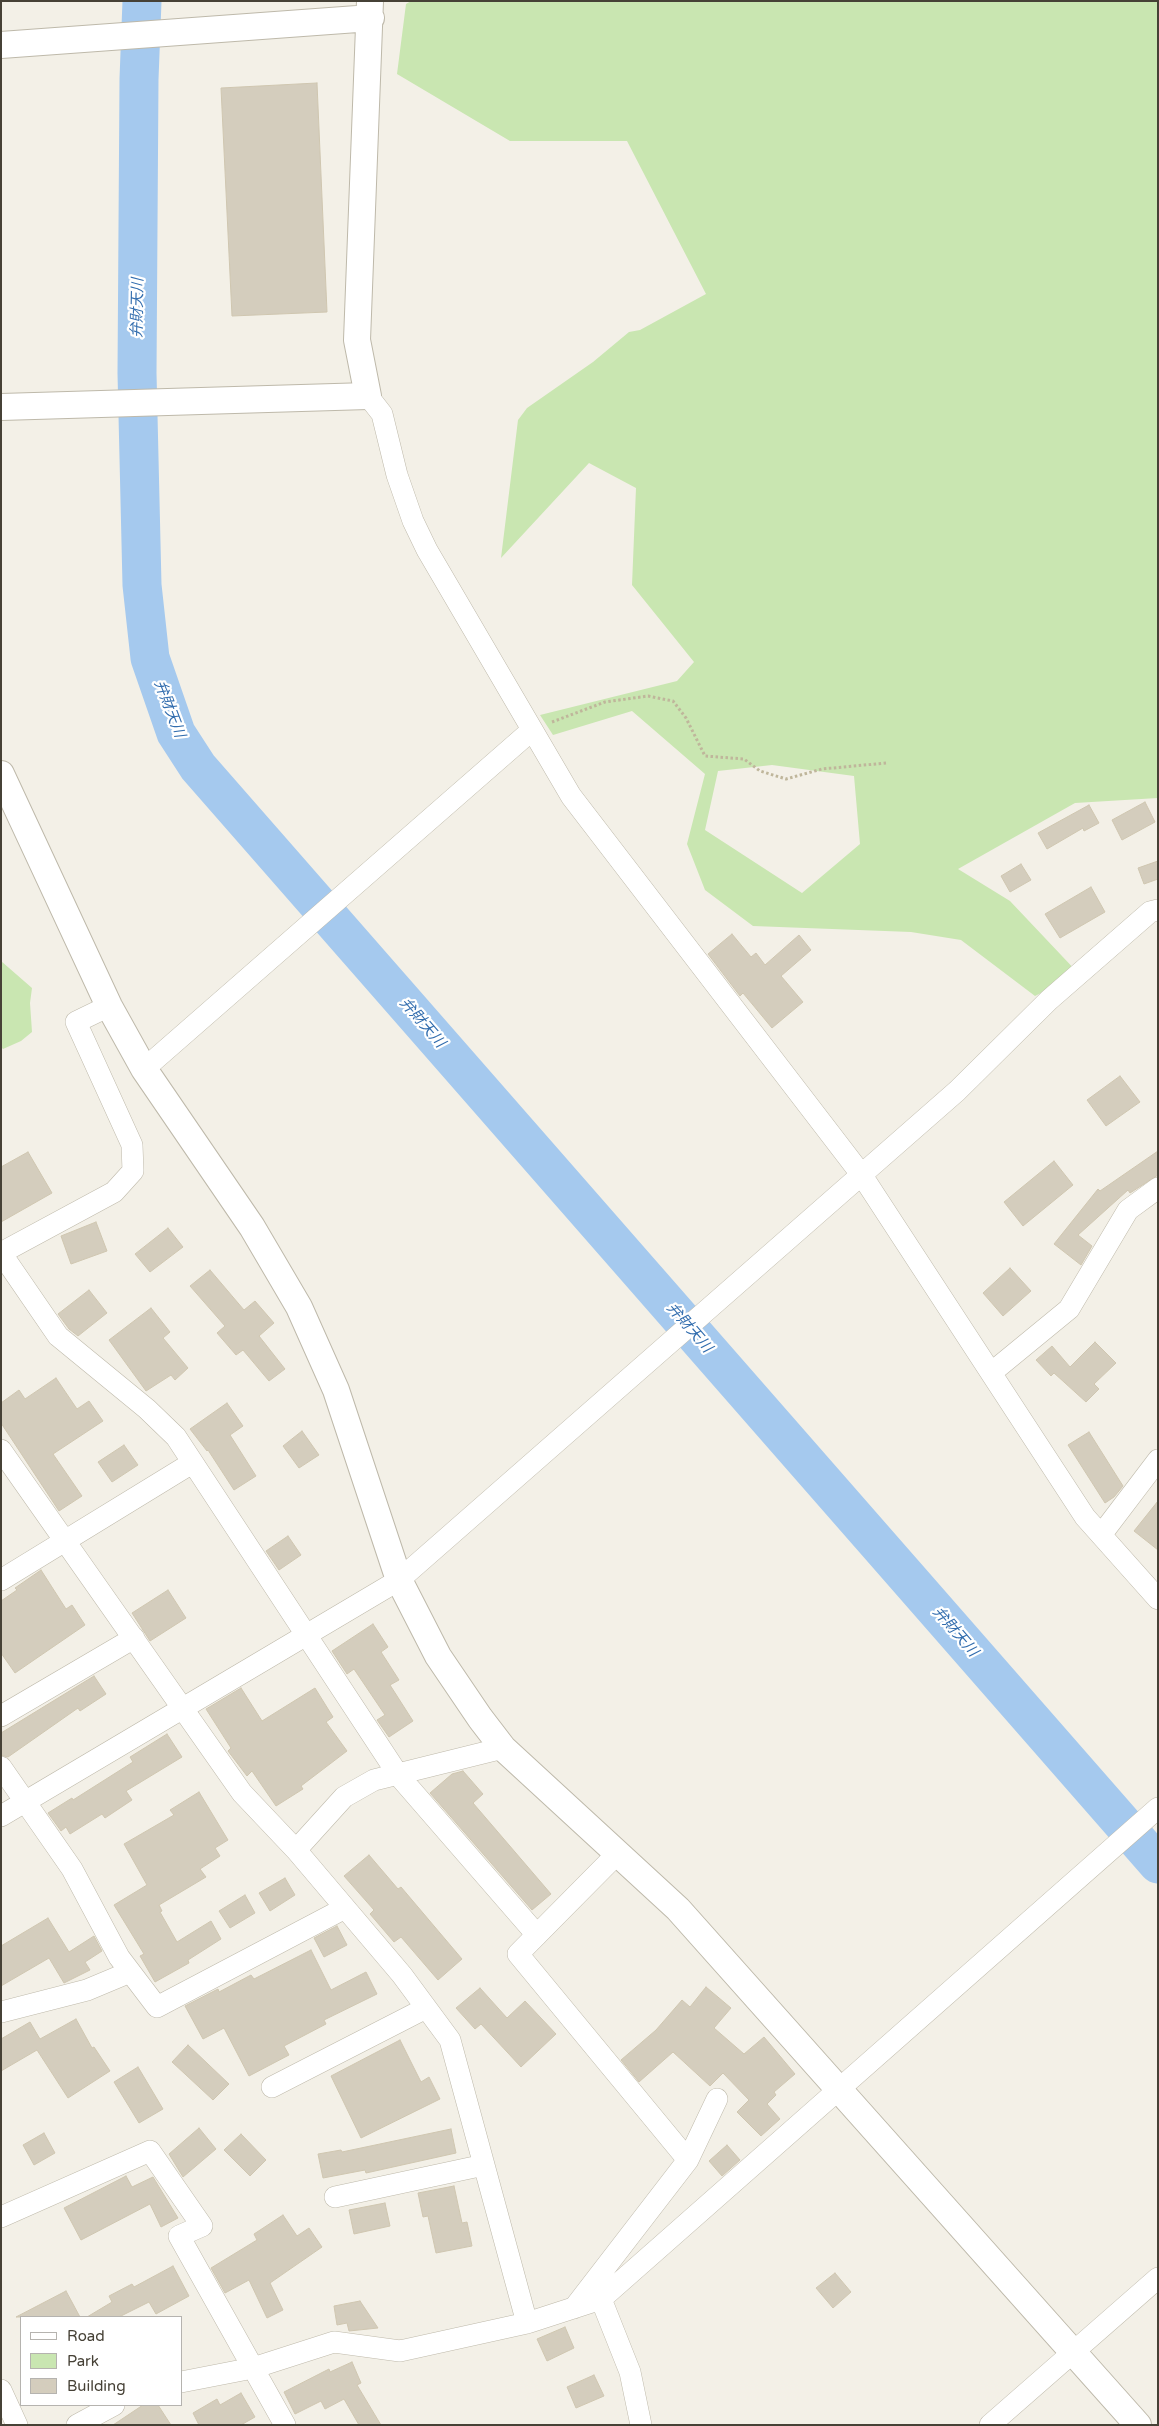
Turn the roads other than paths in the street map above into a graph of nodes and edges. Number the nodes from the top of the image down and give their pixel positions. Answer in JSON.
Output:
{"nodes":[{"id":1,"x":370,"y":9,"type":"edge"},
{"id":2,"x":1,"y":45,"type":"edge"},
{"id":3,"x":368,"y":396,"type":"junction"},
{"id":4,"x":1,"y":407,"type":"edge"},
{"id":5,"x":532,"y":730,"type":"junction"},
{"id":6,"x":1,"y":774,"type":"edge"},
{"id":7,"x":1158,"y":910,"type":"edge"},
{"id":8,"x":109,"y":1006,"type":"junction"},
{"id":9,"x":144,"y":1069,"type":"junction"},
{"id":10,"x":861,"y":1174,"type":"junction"},
{"id":11,"x":1158,"y":1188,"type":"edge"},
{"id":12,"x":1,"y":1253,"type":"edge"},
{"id":13,"x":991,"y":1372,"type":"junction"},
{"id":14,"x":1,"y":1450,"type":"edge"},
{"id":15,"x":1158,"y":1460,"type":"edge"},
{"id":16,"x":192,"y":1463,"type":"junction"},
{"id":17,"x":1101,"y":1535,"type":"junction"},
{"id":18,"x":65,"y":1541,"type":"junction"},
{"id":19,"x":1,"y":1580,"type":"edge"},
{"id":20,"x":399,"y":1580,"type":"junction"},
{"id":21,"x":1158,"y":1599,"type":"edge"},
{"id":22,"x":305,"y":1636,"type":"junction"},
{"id":23,"x":134,"y":1638,"type":"junction"},
{"id":24,"x":184,"y":1708,"type":"junction"},
{"id":25,"x":1,"y":1716,"type":"edge"},
{"id":26,"x":503,"y":1748,"type":"junction"},
{"id":27,"x":1,"y":1766,"type":"edge"},
{"id":28,"x":398,"y":1776,"type":"junction"},
{"id":29,"x":27,"y":1801,"type":"junction"},
{"id":30,"x":1158,"y":1808,"type":"edge"},
{"id":31,"x":1,"y":1816,"type":"edge"},
{"id":32,"x":296,"y":1850,"type":"junction"},
{"id":33,"x":618,"y":1853,"type":"junction"},
{"id":34,"x":345,"y":1908,"type":"junction"},
{"id":35,"x":537,"y":1935,"type":"junction"},
{"id":36,"x":130,"y":1972,"type":"junction"},
{"id":37,"x":426,"y":2008,"type":"junction"},
{"id":38,"x":1,"y":2012,"type":"edge"},
{"id":39,"x":272,"y":2087,"type":"dead end"},
{"id":40,"x":838,"y":2091,"type":"junction"},
{"id":41,"x":717,"y":2099,"type":"dead end"},
{"id":42,"x":688,"y":2160,"type":"junction"},
{"id":43,"x":484,"y":2165,"type":"junction"},
{"id":44,"x":335,"y":2197,"type":"dead end"},
{"id":45,"x":1,"y":2217,"type":"edge"},
{"id":46,"x":1158,"y":2278,"type":"edge"},
{"id":47,"x":601,"y":2299,"type":"junction"},
{"id":48,"x":574,"y":2308,"type":"junction"},
{"id":49,"x":527,"y":2323,"type":"junction"},
{"id":50,"x":1074,"y":2352,"type":"junction"},
{"id":51,"x":253,"y":2368,"type":"junction"},
{"id":52,"x":182,"y":2382,"type":"edge"},
{"id":53,"x":1,"y":2390,"type":"edge"},
{"id":54,"x":112,"y":2406,"type":"edge"},
{"id":55,"x":17,"y":2425,"type":"edge"},
{"id":56,"x":77,"y":2425,"type":"edge"},
{"id":57,"x":285,"y":2425,"type":"edge"},
{"id":58,"x":641,"y":2425,"type":"edge"},
{"id":59,"x":990,"y":2425,"type":"edge"},
{"id":60,"x":1138,"y":2425,"type":"edge"}],
"edges":[{"from":1,"to":2,"type":"street"},
{"from":1,"to":3,"type":"street"},
{"from":3,"to":4,"type":"street"},
{"from":3,"to":5,"type":"street"},
{"from":5,"to":9,"type":"street"},
{"from":5,"to":10,"type":"street"},
{"from":6,"to":8,"type":"street"},
{"from":7,"to":10,"type":"street"},
{"from":8,"to":9,"type":"street"},
{"from":8,"to":12,"type":"street"},
{"from":9,"to":20,"type":"street"},
{"from":10,"to":13,"type":"street"},
{"from":10,"to":20,"type":"street"},
{"from":11,"to":13,"type":"street"},
{"from":12,"to":16,"type":"street"},
{"from":13,"to":17,"type":"street"},
{"from":14,"to":18,"type":"street"},
{"from":15,"to":17,"type":"street"},
{"from":16,"to":18,"type":"street"},
{"from":16,"to":22,"type":"street"},
{"from":17,"to":21,"type":"street"},
{"from":18,"to":19,"type":"street"},
{"from":18,"to":23,"type":"street"},
{"from":20,"to":22,"type":"street"},
{"from":20,"to":26,"type":"street"},
{"from":22,"to":24,"type":"street"},
{"from":22,"to":28,"type":"street"},
{"from":23,"to":24,"type":"street"},
{"from":23,"to":25,"type":"street"},
{"from":24,"to":29,"type":"street"},
{"from":24,"to":32,"type":"street"},
{"from":26,"to":28,"type":"street"},
{"from":26,"to":33,"type":"street"},
{"from":27,"to":29,"type":"street"},
{"from":28,"to":32,"type":"street"},
{"from":28,"to":35,"type":"street"},
{"from":29,"to":31,"type":"street"},
{"from":29,"to":36,"type":"street"},
{"from":30,"to":40,"type":"street"},
{"from":32,"to":34,"type":"street"},
{"from":33,"to":35,"type":"street"},
{"from":33,"to":40,"type":"street"},
{"from":34,"to":36,"type":"street"},
{"from":34,"to":37,"type":"street"},
{"from":35,"to":42,"type":"street"},
{"from":36,"to":38,"type":"street"},
{"from":37,"to":39,"type":"street"},
{"from":37,"to":43,"type":"street"},
{"from":40,"to":47,"type":"street"},
{"from":40,"to":50,"type":"street"},
{"from":41,"to":42,"type":"street"},
{"from":42,"to":48,"type":"street"},
{"from":43,"to":44,"type":"street"},
{"from":43,"to":49,"type":"street"},
{"from":45,"to":51,"type":"street"},
{"from":46,"to":50,"type":"street"},
{"from":47,"to":48,"type":"street"},
{"from":47,"to":58,"type":"street"},
{"from":48,"to":49,"type":"street"},
{"from":49,"to":51,"type":"street"},
{"from":50,"to":59,"type":"street"},
{"from":50,"to":60,"type":"street"},
{"from":51,"to":52,"type":"street"},
{"from":51,"to":57,"type":"street"},
{"from":53,"to":55,"type":"street"},
{"from":54,"to":56,"type":"street"}]}
